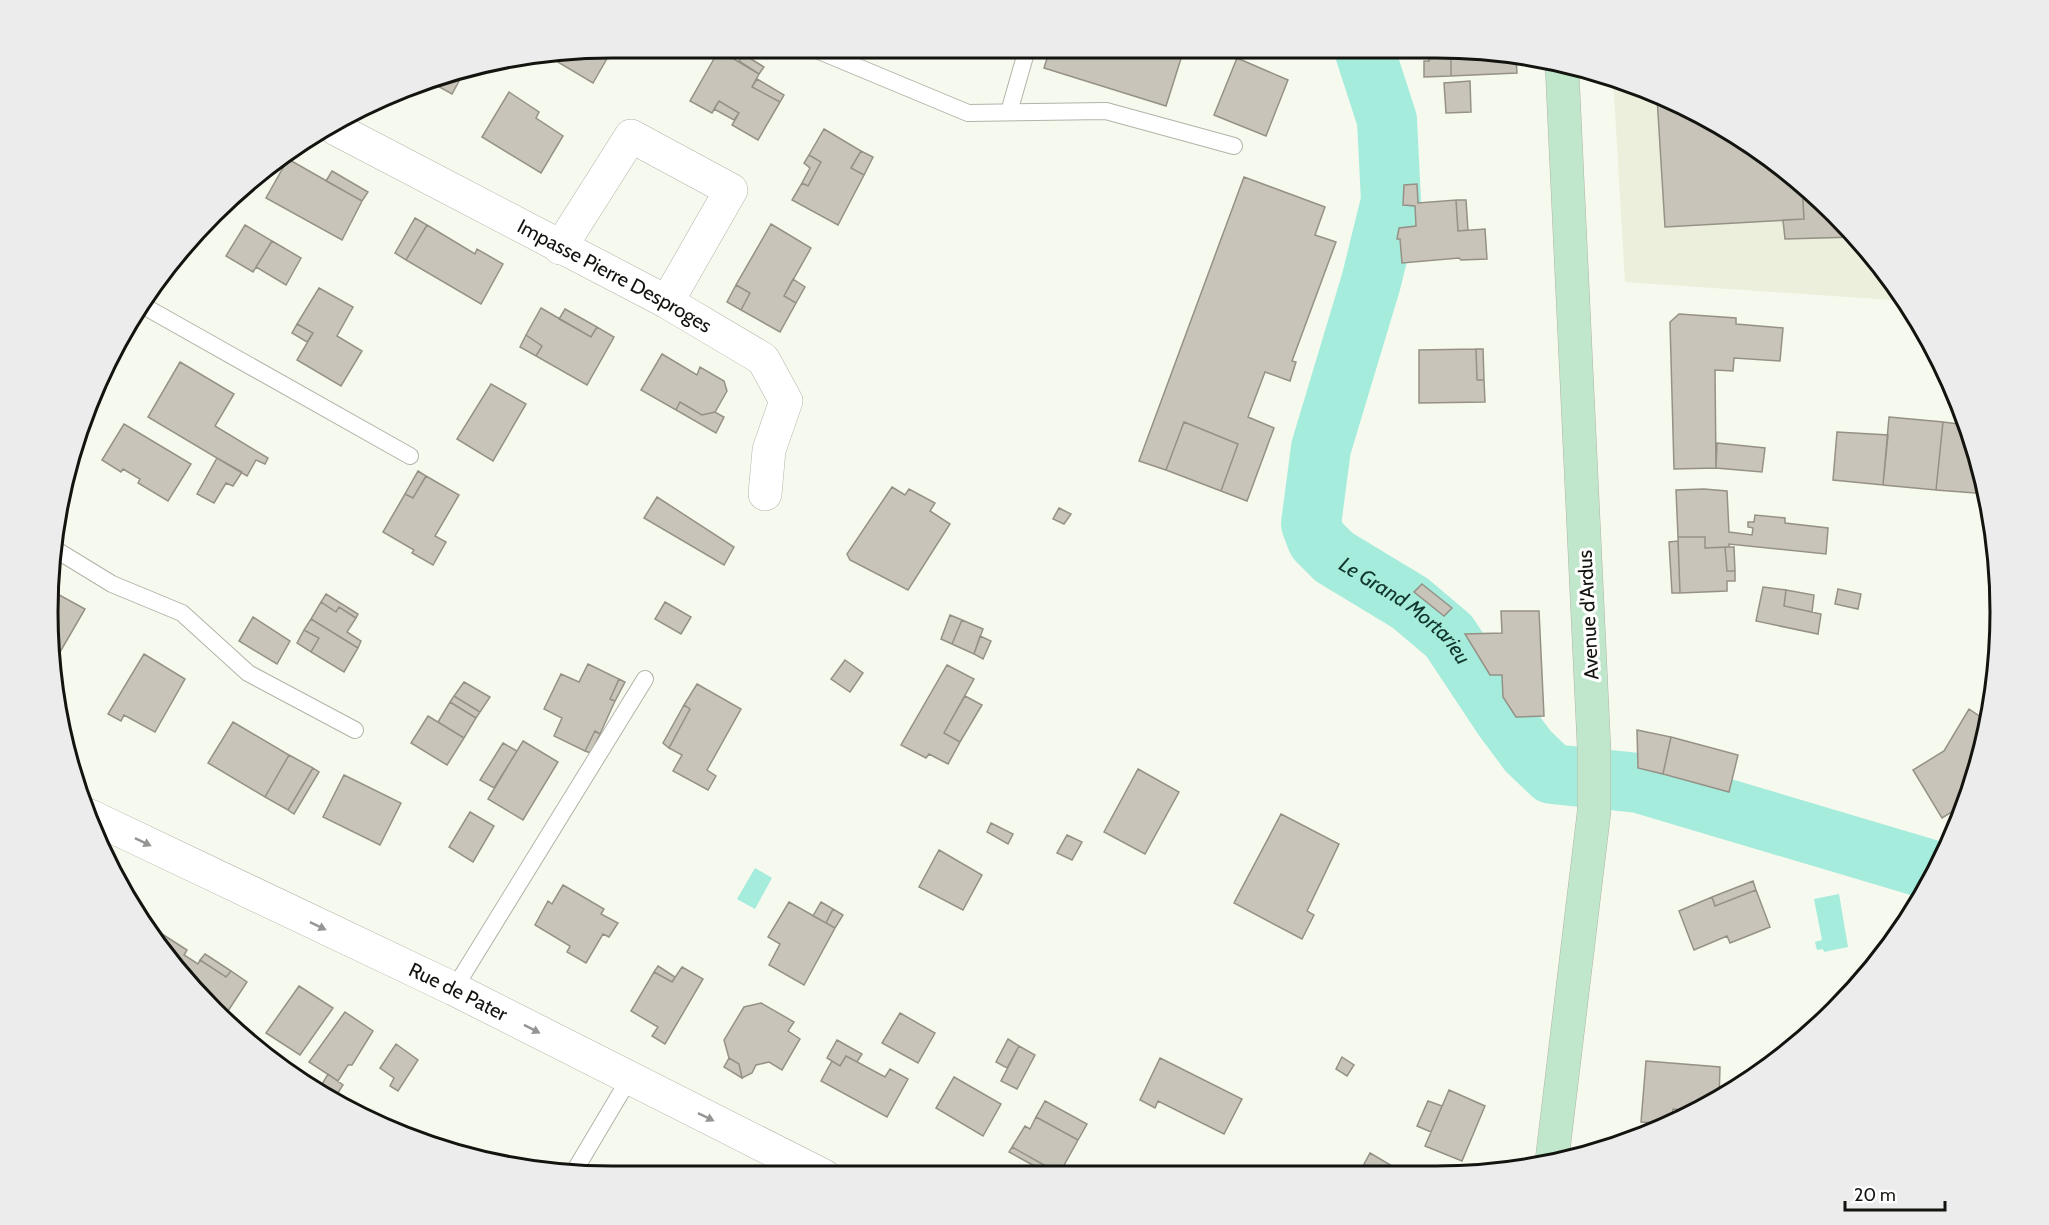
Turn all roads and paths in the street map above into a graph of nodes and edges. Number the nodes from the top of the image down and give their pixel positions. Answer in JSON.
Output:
{"nodes":[{"id":1,"x":836,"y":58,"type":"edge"},
{"id":2,"x":1024,"y":58,"type":"edge"},
{"id":3,"x":1562,"y":73,"type":"edge"},
{"id":4,"x":1009,"y":112,"type":"junction"},
{"id":5,"x":339,"y":131,"type":"edge"},
{"id":6,"x":1234,"y":146,"type":"dead end"},
{"id":7,"x":560,"y":248,"type":"junction"},
{"id":8,"x":667,"y":302,"type":"junction"},
{"id":9,"x":149,"y":309,"type":"edge"},
{"id":10,"x":410,"y":456,"type":"dead end"},
{"id":11,"x":765,"y":494,"type":"dead end"},
{"id":12,"x":62,"y":553,"type":"edge"},
{"id":13,"x":645,"y":679,"type":"dead end"},
{"id":14,"x":355,"y":730,"type":"dead end"},
{"id":15,"x":99,"y":820,"type":"edge"},
{"id":16,"x":454,"y":989,"type":"junction"},
{"id":17,"x":629,"y":1079,"type":"junction"},
{"id":18,"x":1553,"y":1154,"type":"edge"},
{"id":19,"x":578,"y":1165,"type":"edge"},
{"id":20,"x":798,"y":1166,"type":"edge"}],
"edges":[{"from":1,"to":4,"type":"lane"},
{"from":2,"to":4,"type":"lane"},
{"from":3,"to":18,"type":"main road","name":"Avenue d'Ardus"},
{"from":4,"to":6,"type":"lane"},
{"from":5,"to":7,"type":"street","name":"Impasse Pierre Desproges"},
{"from":7,"to":8,"type":"street","name":"Impasse Pierre Desproges"},
{"from":7,"to":8,"type":"street"},
{"from":8,"to":11,"type":"street","name":"Impasse Pierre Desproges"},
{"from":9,"to":10,"type":"lane"},
{"from":12,"to":14,"type":"lane"},
{"from":13,"to":16,"type":"lane"},
{"from":15,"to":16,"type":"street","name":"Rue de Pater","one_way":true},
{"from":16,"to":17,"type":"street","name":"Rue de Pater","one_way":true},
{"from":17,"to":19,"type":"lane"},
{"from":17,"to":20,"type":"street","name":"Rue de Pater","one_way":true}]}
